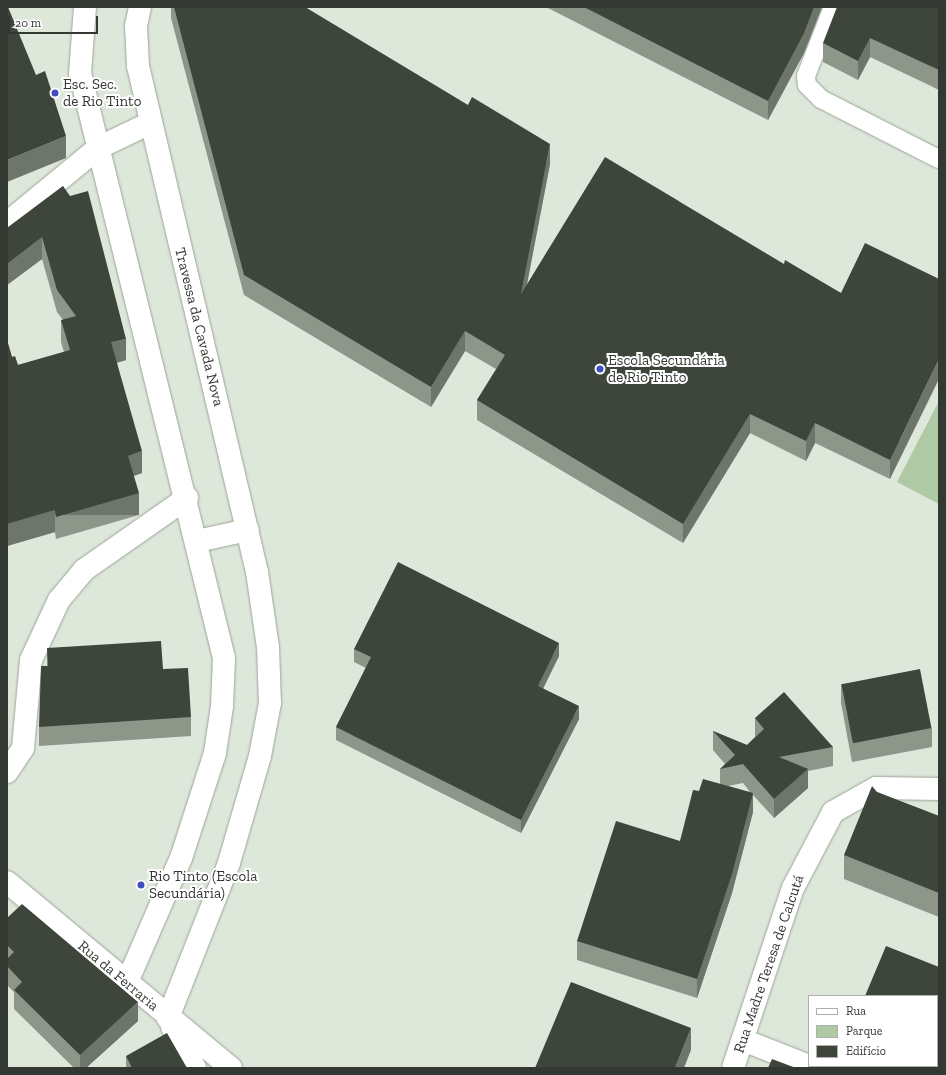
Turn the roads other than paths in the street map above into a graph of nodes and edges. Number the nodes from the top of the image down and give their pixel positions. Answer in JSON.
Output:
{"nodes":[{"id":1,"x":85,"y":7,"type":"edge"},
{"id":2,"x":140,"y":7,"type":"edge"},
{"id":3,"x":833,"y":7,"type":"edge"},
{"id":4,"x":150,"y":123,"type":"junction"},
{"id":5,"x":98,"y":148,"type":"junction"},
{"id":6,"x":939,"y":159,"type":"edge"},
{"id":7,"x":7,"y":223,"type":"edge"},
{"id":8,"x":187,"y":498,"type":"junction"},
{"id":9,"x":248,"y":530,"type":"junction"},
{"id":10,"x":197,"y":541,"type":"junction"},
{"id":11,"x":7,"y":772,"type":"edge"},
{"id":12,"x":939,"y":788,"type":"edge"},
{"id":13,"x":7,"y":882,"type":"edge"},
{"id":14,"x":127,"y":982,"type":"junction"},
{"id":15,"x":168,"y":1018,"type":"junction"},
{"id":16,"x":743,"y":1040,"type":"junction"},
{"id":17,"x":808,"y":1066,"type":"edge"},
{"id":18,"x":195,"y":1068,"type":"edge"},
{"id":19,"x":231,"y":1068,"type":"edge"},
{"id":20,"x":733,"y":1068,"type":"edge"}],
"edges":[{"from":1,"to":5,"type":"street"},
{"from":2,"to":4,"type":"street","name":"Travessa da Cavada Nova"},
{"from":3,"to":6,"type":"lane"},
{"from":4,"to":5,"type":"street"},
{"from":4,"to":9,"type":"street","name":"Travessa da Cavada Nova"},
{"from":5,"to":7,"type":"street"},
{"from":5,"to":8,"type":"street"},
{"from":8,"to":10,"type":"street"},
{"from":8,"to":11,"type":"street"},
{"from":9,"to":10,"type":"street"},
{"from":9,"to":15,"type":"street","name":"Travessa da Cavada Nova"},
{"from":10,"to":14,"type":"street"},
{"from":12,"to":16,"type":"street","name":"Rua Madre Teresa de Calcutá"},
{"from":13,"to":14,"type":"street","name":"Rua da Ferraria"},
{"from":14,"to":15,"type":"street","name":"Rua da Ferraria"},
{"from":15,"to":18,"type":"street"},
{"from":15,"to":19,"type":"street","name":"Rua da Ferraria"},
{"from":16,"to":17,"type":"street"},
{"from":16,"to":20,"type":"street","name":"Rua Madre Teresa de Calcutá"}]}
